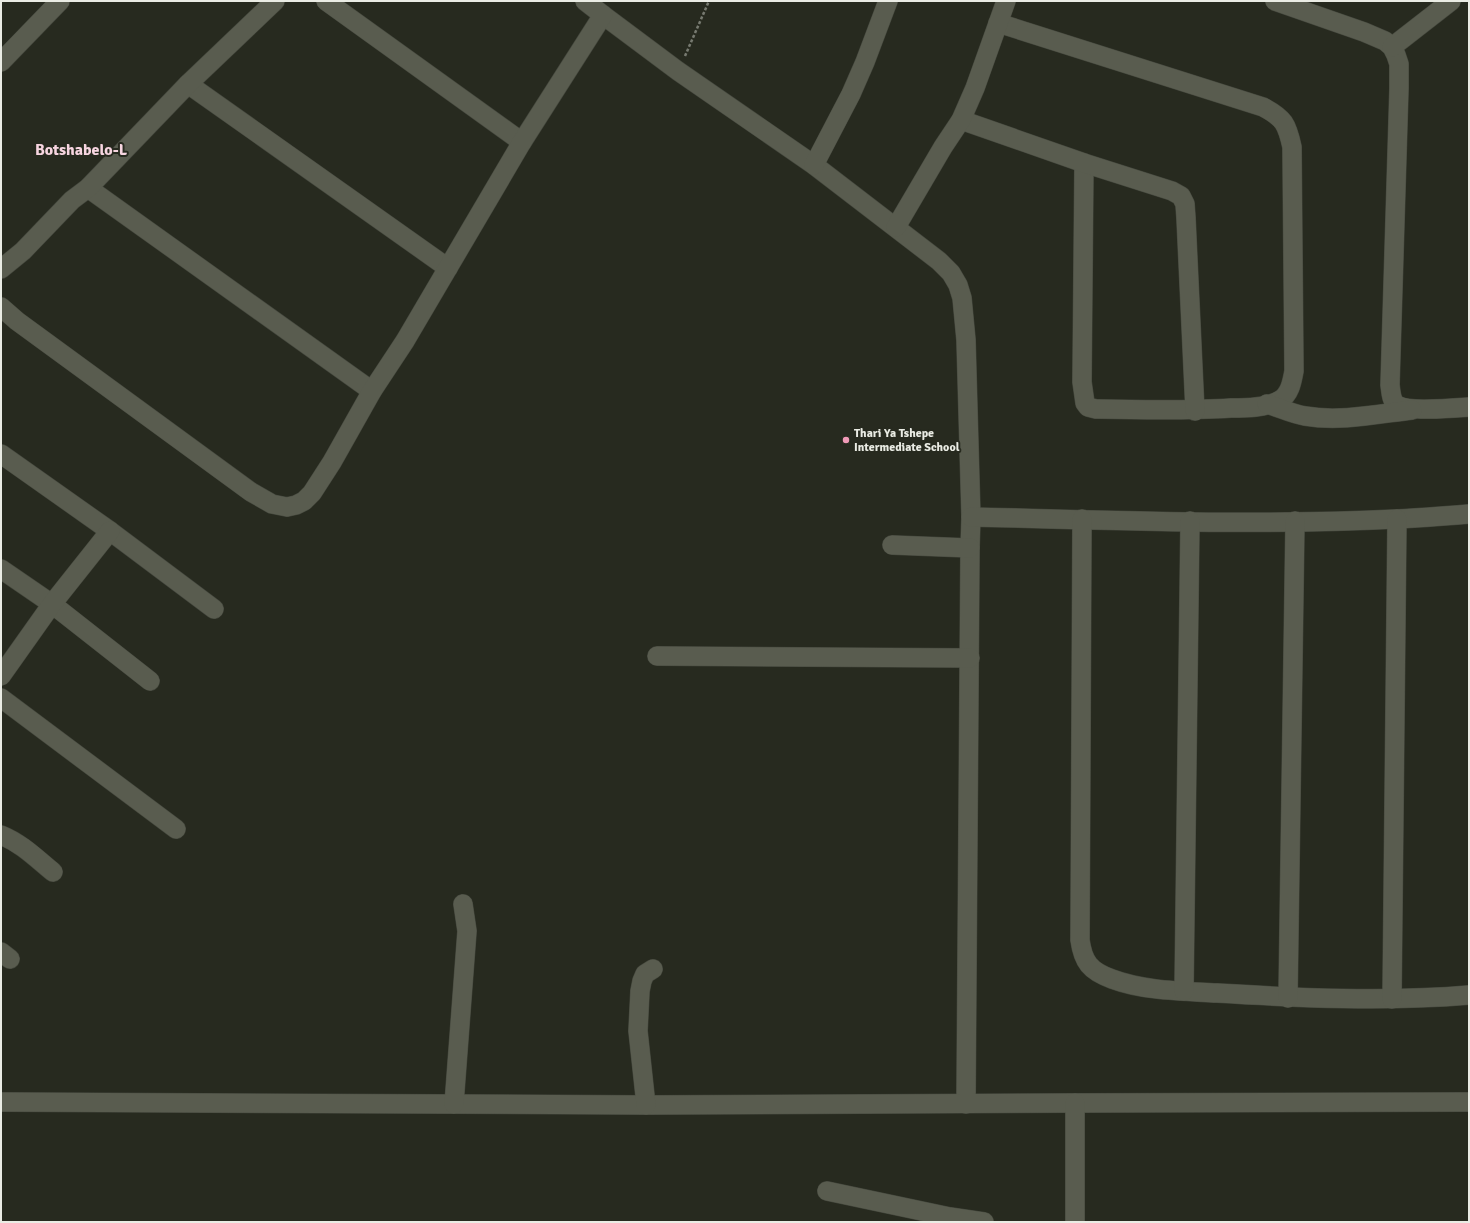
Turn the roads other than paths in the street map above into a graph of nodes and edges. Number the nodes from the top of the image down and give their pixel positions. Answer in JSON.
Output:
{"nodes":[{"id":1,"x":60,"y":1,"type":"edge"},
{"id":2,"x":275,"y":1,"type":"edge"},
{"id":3,"x":326,"y":1,"type":"edge"},
{"id":4,"x":585,"y":1,"type":"edge"},
{"id":5,"x":888,"y":1,"type":"edge"},
{"id":6,"x":1006,"y":1,"type":"edge"},
{"id":7,"x":1275,"y":1,"type":"edge"},
{"id":8,"x":1451,"y":1,"type":"edge"},
{"id":9,"x":603,"y":15,"type":"junction"},
{"id":10,"x":998,"y":23,"type":"junction"},
{"id":11,"x":1392,"y":47,"type":"junction"},
{"id":12,"x":1,"y":62,"type":"edge"},
{"id":13,"x":188,"y":84,"type":"junction"},
{"id":14,"x":961,"y":120,"type":"junction"},
{"id":15,"x":522,"y":142,"type":"junction"},
{"id":16,"x":1084,"y":163,"type":"junction"},
{"id":17,"x":814,"y":165,"type":"junction"},
{"id":18,"x":88,"y":188,"type":"junction"},
{"id":19,"x":896,"y":227,"type":"junction"},
{"id":20,"x":448,"y":268,"type":"junction"},
{"id":21,"x":1,"y":269,"type":"edge"},
{"id":22,"x":1,"y":307,"type":"edge"},
{"id":23,"x":372,"y":391,"type":"junction"},
{"id":24,"x":1267,"y":404,"type":"junction"},
{"id":25,"x":1469,"y":407,"type":"edge"},
{"id":26,"x":1417,"y":409,"type":"junction"},
{"id":27,"x":1195,"y":411,"type":"junction"},
{"id":28,"x":1,"y":454,"type":"edge"},
{"id":29,"x":1469,"y":514,"type":"edge"},
{"id":30,"x":971,"y":518,"type":"junction"},
{"id":31,"x":1082,"y":519,"type":"junction"},
{"id":32,"x":1397,"y":519,"type":"junction"},
{"id":33,"x":1190,"y":521,"type":"junction"},
{"id":34,"x":1295,"y":521,"type":"junction"},
{"id":35,"x":110,"y":532,"type":"junction"},
{"id":36,"x":892,"y":545,"type":"dead end"},
{"id":37,"x":970,"y":548,"type":"junction"},
{"id":38,"x":1,"y":569,"type":"edge"},
{"id":39,"x":52,"y":604,"type":"junction"},
{"id":40,"x":214,"y":609,"type":"dead end"},
{"id":41,"x":657,"y":656,"type":"dead end"},
{"id":42,"x":970,"y":658,"type":"junction"},
{"id":43,"x":1,"y":676,"type":"edge"},
{"id":44,"x":150,"y":681,"type":"dead end"},
{"id":45,"x":1,"y":698,"type":"edge"},
{"id":46,"x":176,"y":829,"type":"dead end"},
{"id":47,"x":1,"y":835,"type":"edge"},
{"id":48,"x":53,"y":872,"type":"dead end"},
{"id":49,"x":463,"y":904,"type":"dead end"},
{"id":50,"x":653,"y":969,"type":"dead end"},
{"id":51,"x":1184,"y":991,"type":"junction"},
{"id":52,"x":1469,"y":995,"type":"edge"},
{"id":53,"x":1288,"y":998,"type":"junction"},
{"id":54,"x":1392,"y":999,"type":"junction"},
{"id":55,"x":1,"y":1102,"type":"edge"},
{"id":56,"x":1469,"y":1102,"type":"edge"},
{"id":57,"x":1075,"y":1103,"type":"junction"},
{"id":58,"x":454,"y":1104,"type":"junction"},
{"id":59,"x":966,"y":1104,"type":"junction"},
{"id":60,"x":646,"y":1105,"type":"junction"},
{"id":61,"x":827,"y":1191,"type":"dead end"},
{"id":62,"x":984,"y":1222,"type":"edge"},
{"id":63,"x":1075,"y":1222,"type":"edge"}],
"edges":[{"from":1,"to":12,"type":"street"},
{"from":2,"to":13,"type":"street"},
{"from":3,"to":15,"type":"street"},
{"from":4,"to":9,"type":"street"},
{"from":5,"to":17,"type":"street"},
{"from":6,"to":10,"type":"street"},
{"from":7,"to":11,"type":"street"},
{"from":8,"to":11,"type":"street"},
{"from":9,"to":15,"type":"street"},
{"from":9,"to":17,"type":"street"},
{"from":10,"to":14,"type":"street"},
{"from":10,"to":24,"type":"street"},
{"from":11,"to":26,"type":"street"},
{"from":13,"to":18,"type":"street"},
{"from":13,"to":20,"type":"street"},
{"from":14,"to":16,"type":"street"},
{"from":14,"to":19,"type":"street"},
{"from":15,"to":20,"type":"street"},
{"from":16,"to":27,"type":"street"},
{"from":16,"to":27,"type":"street"},
{"from":17,"to":19,"type":"street"},
{"from":18,"to":21,"type":"street"},
{"from":18,"to":23,"type":"street"},
{"from":19,"to":30,"type":"street"},
{"from":20,"to":23,"type":"street"},
{"from":22,"to":23,"type":"street"},
{"from":24,"to":26,"type":"street"},
{"from":24,"to":27,"type":"street"},
{"from":25,"to":26,"type":"street"},
{"from":28,"to":35,"type":"street"},
{"from":29,"to":32,"type":"street"},
{"from":30,"to":31,"type":"street"},
{"from":30,"to":37,"type":"street"},
{"from":31,"to":33,"type":"street"},
{"from":31,"to":51,"type":"street"},
{"from":32,"to":34,"type":"street"},
{"from":32,"to":54,"type":"street"},
{"from":33,"to":34,"type":"street"},
{"from":33,"to":51,"type":"street"},
{"from":34,"to":53,"type":"street"},
{"from":35,"to":39,"type":"street"},
{"from":35,"to":40,"type":"street"},
{"from":36,"to":37,"type":"street"},
{"from":37,"to":42,"type":"street"},
{"from":38,"to":39,"type":"street"},
{"from":39,"to":43,"type":"street"},
{"from":39,"to":44,"type":"street"},
{"from":41,"to":42,"type":"street"},
{"from":42,"to":59,"type":"street"},
{"from":45,"to":46,"type":"street"},
{"from":47,"to":48,"type":"street"},
{"from":49,"to":58,"type":"street"},
{"from":50,"to":60,"type":"street"},
{"from":51,"to":53,"type":"street"},
{"from":52,"to":54,"type":"street"},
{"from":53,"to":54,"type":"street"},
{"from":55,"to":58,"type":"street"},
{"from":56,"to":57,"type":"street"},
{"from":57,"to":59,"type":"street"},
{"from":57,"to":63,"type":"street"},
{"from":58,"to":60,"type":"street"},
{"from":59,"to":60,"type":"street"},
{"from":61,"to":62,"type":"street"}]}
